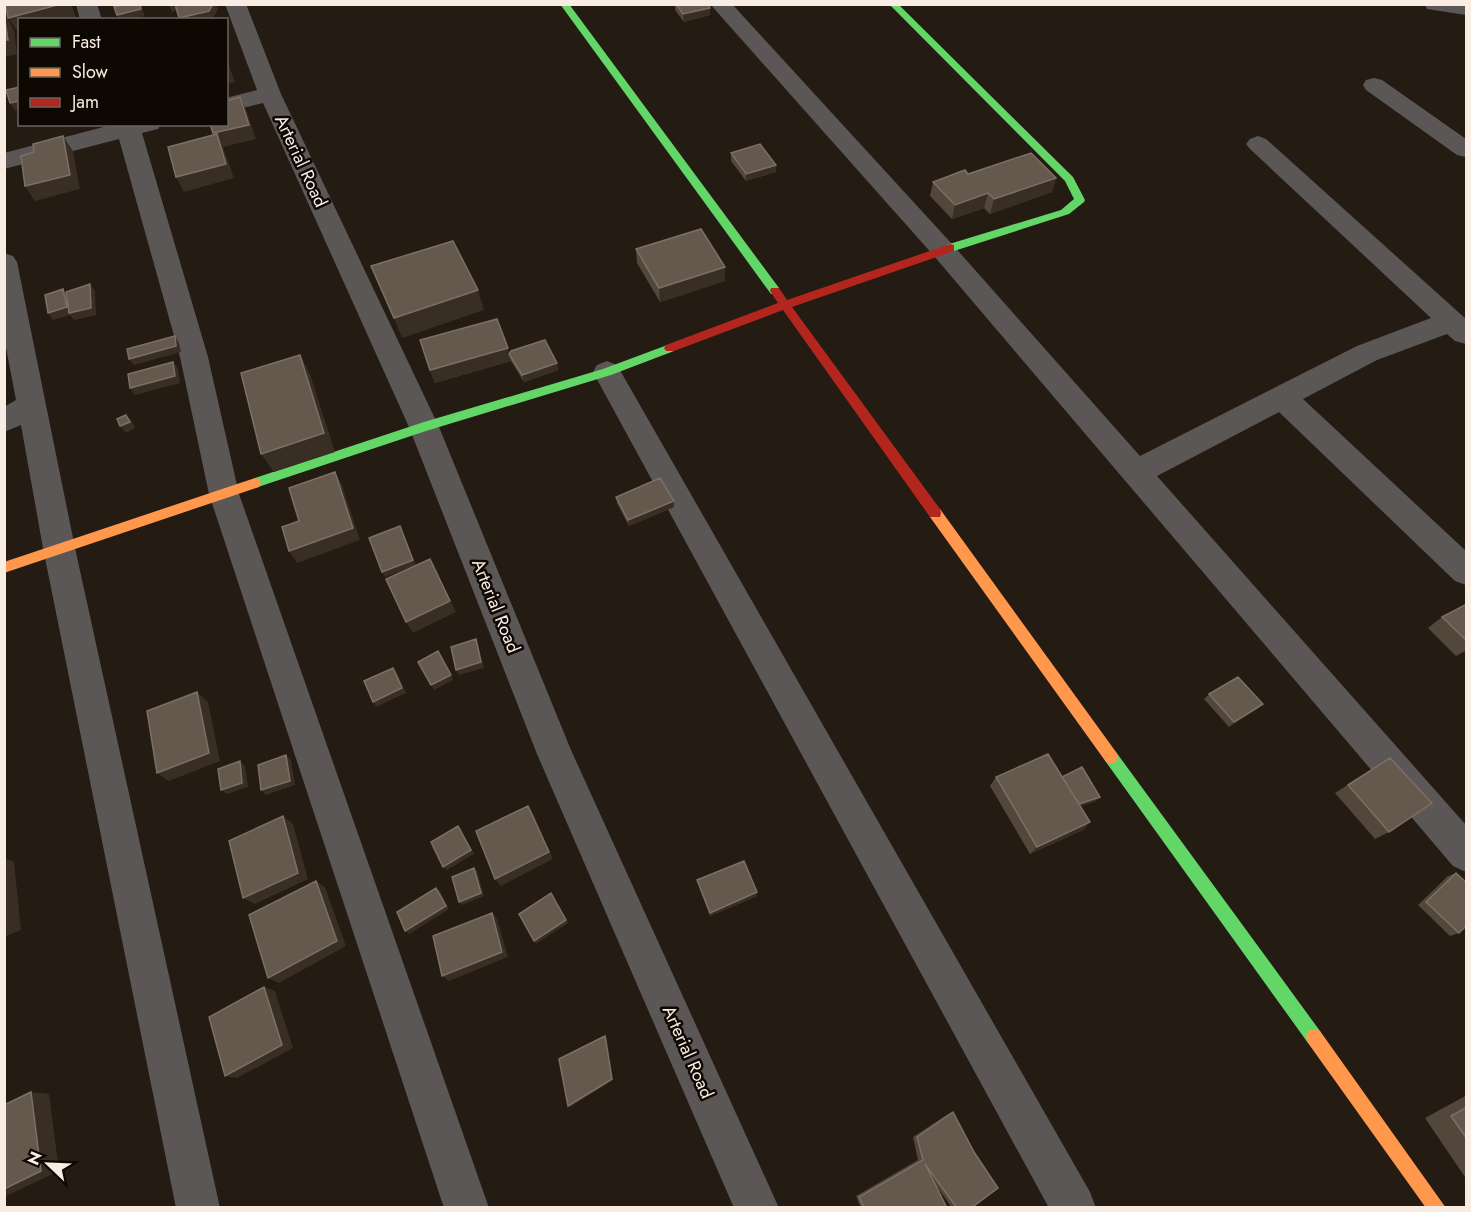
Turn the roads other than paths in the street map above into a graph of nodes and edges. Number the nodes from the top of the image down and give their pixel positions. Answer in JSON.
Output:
{"nodes":[{"id":1,"x":235,"y":4,"type":"edge"},
{"id":2,"x":564,"y":4,"type":"edge"},
{"id":3,"x":720,"y":4,"type":"edge"},
{"id":4,"x":893,"y":4,"type":"edge"},
{"id":5,"x":1435,"y":4,"type":"edge"},
{"id":6,"x":1467,"y":9,"type":"edge"},
{"id":7,"x":1374,"y":85,"type":"dead end"},
{"id":8,"x":270,"y":94,"type":"junction"},
{"id":9,"x":228,"y":104,"type":"edge"},
{"id":10,"x":136,"y":126,"type":"edge"},
{"id":11,"x":1258,"y":144,"type":"dead end"},
{"id":12,"x":1467,"y":150,"type":"edge"},
{"id":13,"x":4,"y":161,"type":"edge"},
{"id":14,"x":943,"y":250,"type":"junction"},
{"id":15,"x":4,"y":262,"type":"edge"},
{"id":16,"x":785,"y":305,"type":"junction"},
{"id":17,"x":1458,"y":329,"type":"edge"},
{"id":18,"x":607,"y":372,"type":"junction"},
{"id":19,"x":1283,"y":398,"type":"junction"},
{"id":20,"x":18,"y":413,"type":"edge"},
{"id":21,"x":424,"y":427,"type":"junction"},
{"id":22,"x":1135,"y":473,"type":"junction"},
{"id":23,"x":224,"y":494,"type":"junction"},
{"id":24,"x":59,"y":548,"type":"junction"},
{"id":25,"x":4,"y":568,"type":"edge"},
{"id":26,"x":1467,"y":571,"type":"edge"},
{"id":27,"x":1467,"y":853,"type":"edge"},
{"id":28,"x":198,"y":1208,"type":"edge"},
{"id":29,"x":467,"y":1208,"type":"edge"},
{"id":30,"x":757,"y":1208,"type":"edge"},
{"id":31,"x":1074,"y":1208,"type":"edge"},
{"id":32,"x":1437,"y":1208,"type":"edge"}],
"edges":[{"from":1,"to":8,"type":"street","name":"Arterial Road"},
{"from":2,"to":16,"type":"street"},
{"from":3,"to":14,"type":"street"},
{"from":4,"to":14,"type":"street"},
{"from":5,"to":6,"type":"street"},
{"from":7,"to":12,"type":"street"},
{"from":8,"to":9,"type":"street"},
{"from":8,"to":21,"type":"street","name":"Arterial Road"},
{"from":10,"to":13,"type":"street"},
{"from":10,"to":23,"type":"street"},
{"from":11,"to":17,"type":"street"},
{"from":14,"to":16,"type":"street"},
{"from":14,"to":22,"type":"street"},
{"from":15,"to":20,"type":"street"},
{"from":16,"to":18,"type":"street"},
{"from":16,"to":32,"type":"street"},
{"from":17,"to":19,"type":"street"},
{"from":18,"to":21,"type":"street"},
{"from":18,"to":31,"type":"street"},
{"from":19,"to":22,"type":"street"},
{"from":19,"to":26,"type":"street"},
{"from":20,"to":24,"type":"street"},
{"from":21,"to":23,"type":"street"},
{"from":21,"to":30,"type":"street","name":"Arterial Road"},
{"from":22,"to":27,"type":"street"},
{"from":23,"to":24,"type":"street"},
{"from":23,"to":29,"type":"street"},
{"from":24,"to":25,"type":"street"},
{"from":24,"to":28,"type":"street"}]}
